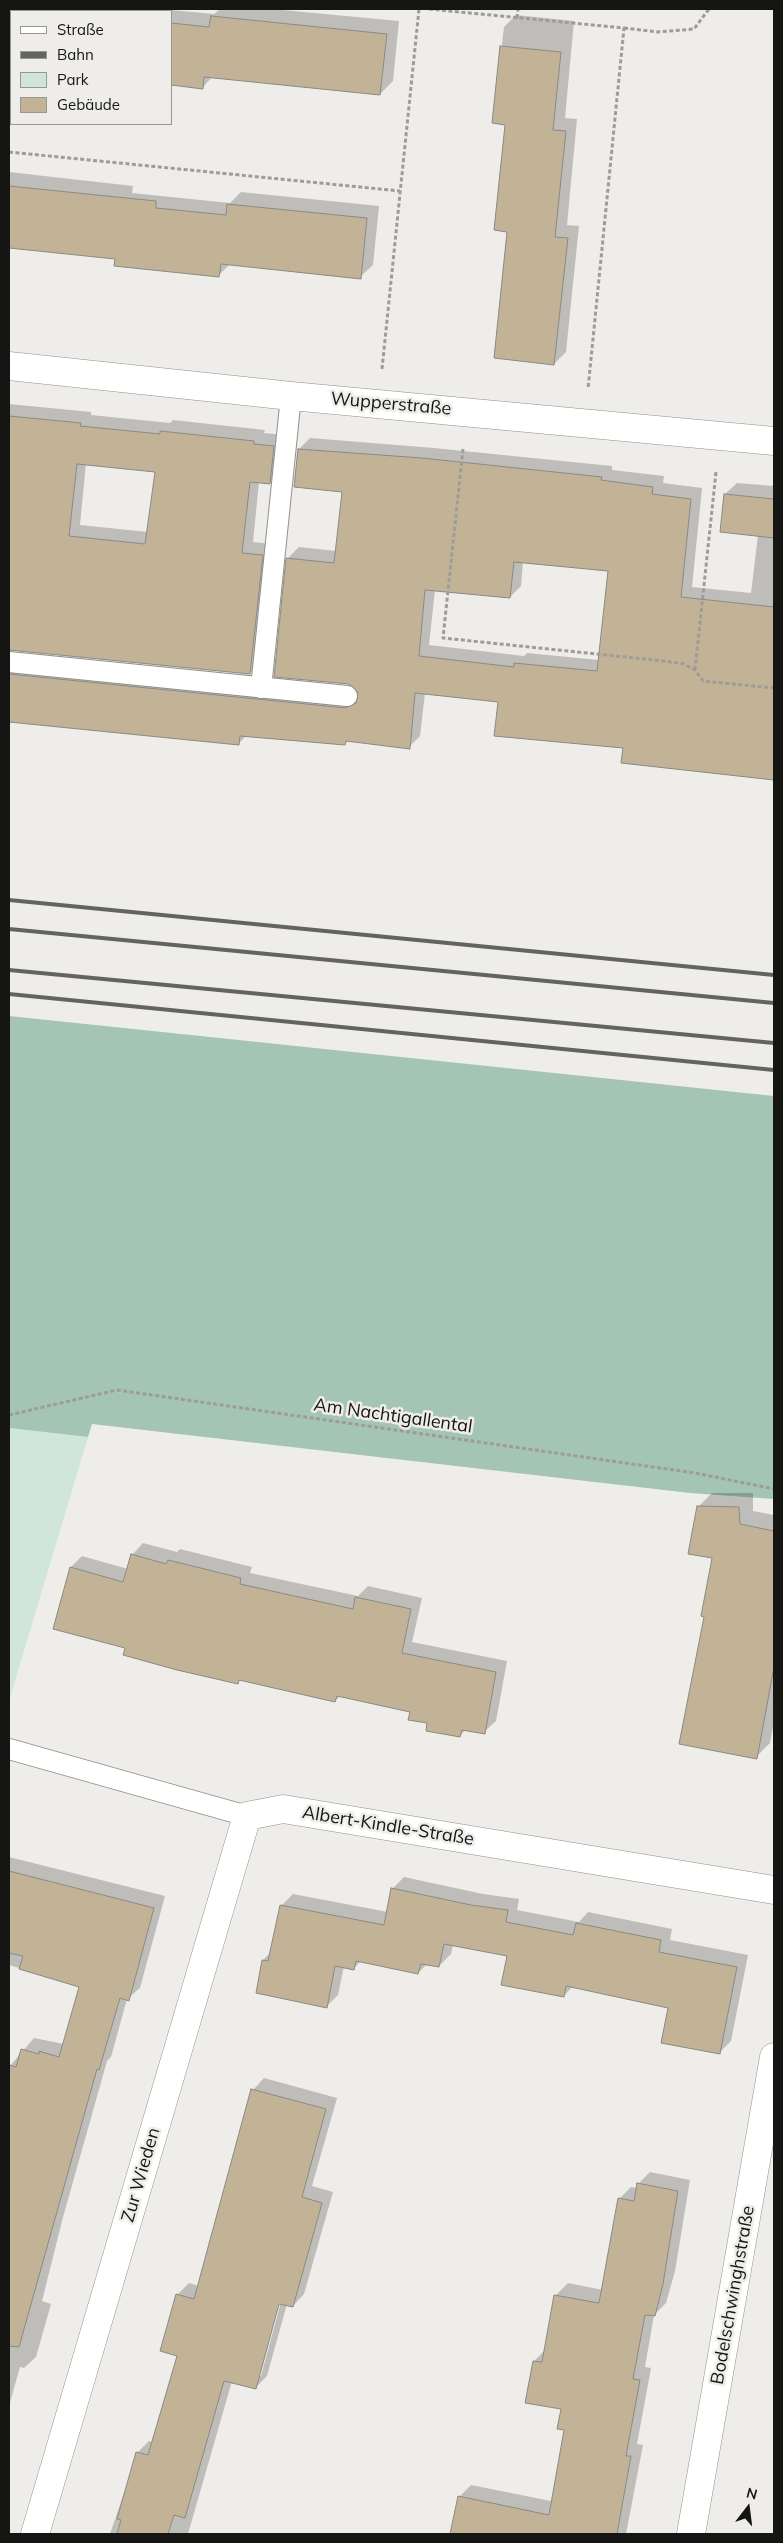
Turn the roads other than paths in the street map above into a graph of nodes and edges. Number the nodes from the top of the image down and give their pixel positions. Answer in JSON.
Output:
{"nodes":[{"id":1,"x":9,"y":366,"type":"edge"},
{"id":2,"x":291,"y":396,"type":"junction"},
{"id":3,"x":774,"y":441,"type":"edge"},
{"id":4,"x":9,"y":662,"type":"edge"},
{"id":5,"x":261,"y":688,"type":"junction"},
{"id":6,"x":347,"y":696,"type":"dead end"},
{"id":7,"x":9,"y":1749,"type":"edge"},
{"id":8,"x":247,"y":1816,"type":"junction"},
{"id":9,"x":774,"y":1890,"type":"edge"},
{"id":10,"x":774,"y":2057,"type":"edge"},
{"id":11,"x":35,"y":2534,"type":"edge"},
{"id":12,"x":691,"y":2534,"type":"edge"}],
"edges":[{"from":1,"to":2,"type":"street","name":"Wupperstraße"},
{"from":2,"to":3,"type":"street","name":"Wupperstraße"},
{"from":2,"to":5,"type":"lane"},
{"from":4,"to":5,"type":"lane"},
{"from":5,"to":6,"type":"lane"},
{"from":7,"to":8,"type":"lane","name":"Albert-Kindle-Straße"},
{"from":8,"to":9,"type":"street","name":"Albert-Kindle-Straße"},
{"from":8,"to":11,"type":"street","name":"Zur Wieden"},
{"from":10,"to":12,"type":"street","name":"Bodelschwinghstraße"}]}
